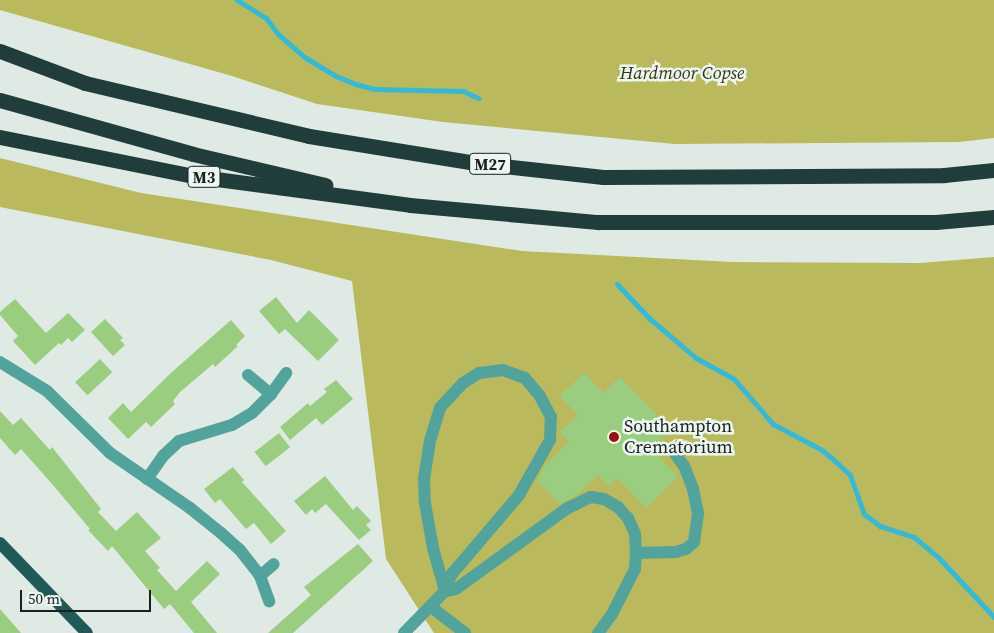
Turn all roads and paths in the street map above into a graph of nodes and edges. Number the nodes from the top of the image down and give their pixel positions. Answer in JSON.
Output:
{"nodes":[{"id":1,"x":0,"y":51,"type":"edge"},
{"id":2,"x":0,"y":100,"type":"edge"},
{"id":3,"x":0,"y":137,"type":"edge"},
{"id":4,"x":994,"y":170,"type":"edge"},
{"id":5,"x":410,"y":205,"type":"junction"},
{"id":6,"x":994,"y":217,"type":"edge"},
{"id":7,"x":0,"y":362,"type":"edge"},
{"id":8,"x":286,"y":373,"type":"dead end"},
{"id":9,"x":248,"y":375,"type":"dead end"},
{"id":10,"x":271,"y":394,"type":"junction"},
{"id":11,"x":671,"y":448,"type":"dead end"},
{"id":12,"x":147,"y":479,"type":"junction"},
{"id":13,"x":0,"y":543,"type":"edge"},
{"id":14,"x":636,"y":553,"type":"junction"},
{"id":15,"x":274,"y":564,"type":"dead end"},
{"id":16,"x":260,"y":576,"type":"junction"},
{"id":17,"x":445,"y":591,"type":"junction"},
{"id":18,"x":269,"y":601,"type":"dead end"},
{"id":19,"x":431,"y":607,"type":"junction"},
{"id":20,"x":87,"y":633,"type":"edge"},
{"id":21,"x":404,"y":633,"type":"edge"},
{"id":22,"x":465,"y":633,"type":"edge"},
{"id":23,"x":598,"y":633,"type":"edge"}],
"edges":[{"from":1,"to":4,"type":"highway","number":"M27"},
{"from":2,"to":5,"type":"highway"},
{"from":3,"to":5,"type":"highway","number":"M3"},
{"from":5,"to":6,"type":"highway"},
{"from":7,"to":12,"type":"street"},
{"from":8,"to":10,"type":"street"},
{"from":9,"to":10,"type":"street"},
{"from":10,"to":12,"type":"street"},
{"from":11,"to":14,"type":"street"},
{"from":12,"to":16,"type":"street"},
{"from":13,"to":20,"type":"main road"},
{"from":14,"to":17,"type":"street"},
{"from":14,"to":23,"type":"street"},
{"from":15,"to":16,"type":"street"},
{"from":16,"to":18,"type":"street"},
{"from":17,"to":17,"type":"street"},
{"from":17,"to":19,"type":"street"},
{"from":19,"to":21,"type":"street"},
{"from":19,"to":22,"type":"street"}]}
